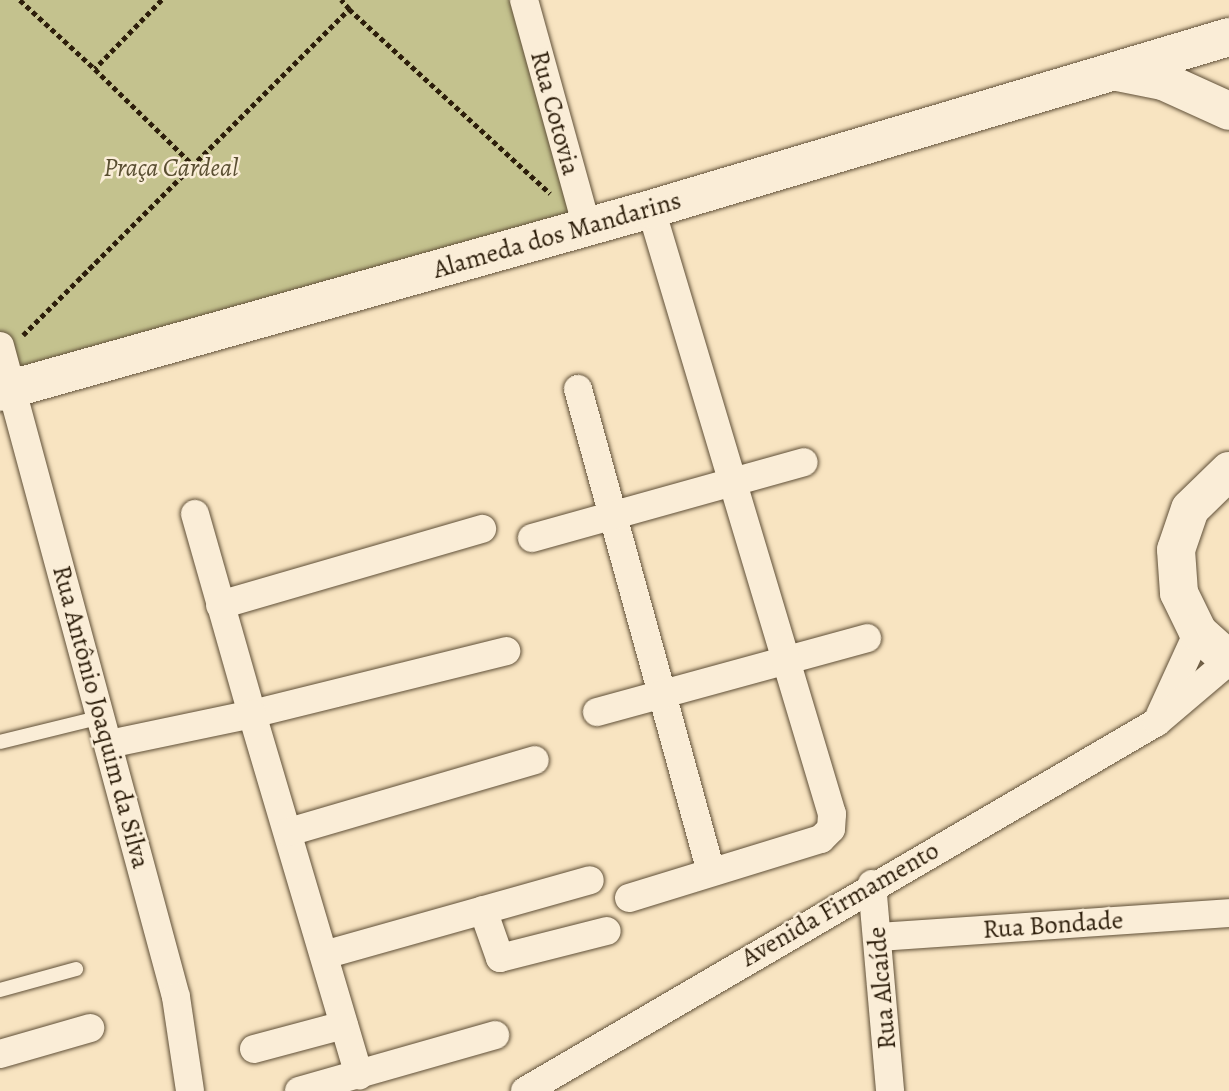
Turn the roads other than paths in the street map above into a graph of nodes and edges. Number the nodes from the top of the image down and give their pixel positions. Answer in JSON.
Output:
{"nodes":[{"id":1,"x":524,"y":0,"type":"edge"},
{"id":2,"x":1229,"y":37,"type":"edge"},
{"id":3,"x":1112,"y":71,"type":"junction"},
{"id":4,"x":1229,"y":111,"type":"edge"},
{"id":5,"x":652,"y":209,"type":"junction"},
{"id":6,"x":587,"y":227,"type":"junction"},
{"id":7,"x":4,"y":371,"type":"edge"},
{"id":8,"x":578,"y":389,"type":"dead end"},
{"id":9,"x":804,"y":462,"type":"dead end"},
{"id":10,"x":1225,"y":470,"type":"edge"},
{"id":11,"x":733,"y":482,"type":"junction"},
{"id":12,"x":195,"y":514,"type":"dead end"},
{"id":13,"x":612,"y":514,"type":"junction"},
{"id":14,"x":482,"y":529,"type":"dead end"},
{"id":15,"x":532,"y":538,"type":"dead end"},
{"id":16,"x":219,"y":605,"type":"junction"},
{"id":17,"x":1198,"y":632,"type":"junction"},
{"id":18,"x":867,"y":638,"type":"dead end"},
{"id":19,"x":506,"y":651,"type":"dead end"},
{"id":20,"x":786,"y":660,"type":"junction"},
{"id":21,"x":1229,"y":660,"type":"edge"},
{"id":22,"x":662,"y":695,"type":"junction"},
{"id":23,"x":597,"y":712,"type":"dead end"},
{"id":24,"x":252,"y":714,"type":"junction"},
{"id":25,"x":102,"y":717,"type":"junction"},
{"id":26,"x":1157,"y":722,"type":"junction"},
{"id":27,"x":0,"y":742,"type":"edge"},
{"id":28,"x":109,"y":744,"type":"junction"},
{"id":29,"x":535,"y":760,"type":"dead end"},
{"id":30,"x":289,"y":832,"type":"junction"},
{"id":31,"x":711,"y":872,"type":"junction"},
{"id":32,"x":590,"y":880,"type":"dead end"},
{"id":33,"x":872,"y":884,"type":"junction"},
{"id":34,"x":629,"y":898,"type":"dead end"},
{"id":35,"x":482,"y":910,"type":"junction"},
{"id":36,"x":1229,"y":913,"type":"edge"},
{"id":37,"x":607,"y":931,"type":"dead end"},
{"id":38,"x":878,"y":937,"type":"junction"},
{"id":39,"x":324,"y":954,"type":"junction"},
{"id":40,"x":76,"y":969,"type":"dead end"},
{"id":41,"x":0,"y":990,"type":"edge"},
{"id":42,"x":344,"y":1025,"type":"junction"},
{"id":43,"x":90,"y":1028,"type":"dead end"},
{"id":44,"x":495,"y":1035,"type":"dead end"},
{"id":45,"x":254,"y":1049,"type":"dead end"},
{"id":46,"x":0,"y":1054,"type":"edge"},
{"id":47,"x":359,"y":1075,"type":"junction"},
{"id":48,"x":190,"y":1091,"type":"edge"},
{"id":49,"x":299,"y":1091,"type":"edge"},
{"id":50,"x":525,"y":1091,"type":"edge"},
{"id":51,"x":890,"y":1091,"type":"edge"}],
"edges":[{"from":1,"to":6,"type":"street","name":"Rua Cotovia"},
{"from":2,"to":3,"type":"main road","name":"Alameda dos Mandarins"},
{"from":3,"to":4,"type":"main road","name":"Alameda dos Mandarins"},
{"from":3,"to":5,"type":"main road","name":"Alameda dos Mandarins"},
{"from":5,"to":6,"type":"main road","name":"Alameda dos Mandarins"},
{"from":5,"to":11,"type":"street"},
{"from":6,"to":7,"type":"main road","name":"Alameda dos Mandarins"},
{"from":7,"to":25,"type":"street","name":"Rua Antônio Joaquim da Silva"},
{"from":8,"to":13,"type":"street"},
{"from":9,"to":11,"type":"street"},
{"from":10,"to":17,"type":"main road"},
{"from":11,"to":13,"type":"street"},
{"from":11,"to":20,"type":"street"},
{"from":12,"to":16,"type":"street"},
{"from":13,"to":15,"type":"street"},
{"from":13,"to":22,"type":"street"},
{"from":14,"to":16,"type":"street"},
{"from":16,"to":24,"type":"street"},
{"from":17,"to":21,"type":"main road"},
{"from":17,"to":26,"type":"street"},
{"from":18,"to":20,"type":"street"},
{"from":19,"to":24,"type":"street"},
{"from":20,"to":22,"type":"street"},
{"from":20,"to":31,"type":"street"},
{"from":21,"to":26,"type":"street","name":"Avenida Firmamento"},
{"from":22,"to":23,"type":"street"},
{"from":22,"to":31,"type":"street"},
{"from":24,"to":28,"type":"street"},
{"from":24,"to":30,"type":"street"},
{"from":25,"to":27,"type":"lane"},
{"from":25,"to":28,"type":"street","name":"Rua Antônio Joaquim da Silva"},
{"from":26,"to":33,"type":"street","name":"Avenida Firmamento"},
{"from":28,"to":48,"type":"street","name":"Rua Antônio Joaquim da Silva"},
{"from":29,"to":30,"type":"street"},
{"from":30,"to":39,"type":"street"},
{"from":31,"to":34,"type":"street"},
{"from":32,"to":35,"type":"street"},
{"from":33,"to":38,"type":"street","name":"Rua Alcaíde"},
{"from":33,"to":50,"type":"street","name":"Avenida Firmamento"},
{"from":35,"to":37,"type":"street"},
{"from":35,"to":39,"type":"street"},
{"from":36,"to":38,"type":"street","name":"Rua Bondade"},
{"from":38,"to":51,"type":"street","name":"Rua Alcaíde"},
{"from":39,"to":42,"type":"street"},
{"from":40,"to":41,"type":"lane"},
{"from":42,"to":45,"type":"street"},
{"from":42,"to":47,"type":"street"},
{"from":43,"to":46,"type":"street"},
{"from":44,"to":47,"type":"street"},
{"from":47,"to":49,"type":"street"}]}
